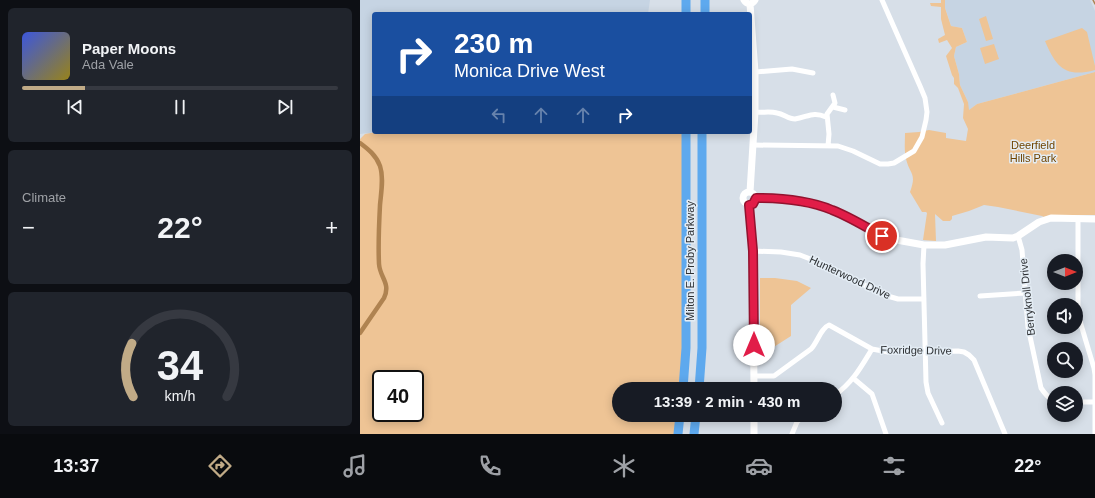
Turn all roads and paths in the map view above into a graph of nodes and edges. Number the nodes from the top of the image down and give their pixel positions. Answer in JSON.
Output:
{"nodes":[{"id":1,"x":686,"y":0,"type":"edge"},
{"id":2,"x":705,"y":0,"type":"edge"},
{"id":3,"x":882,"y":0,"type":"edge"},
{"id":4,"x":750,"y":1,"type":"edge"},
{"id":5,"x":686,"y":12,"type":"edge"},
{"id":6,"x":705,"y":12,"type":"edge"},
{"id":7,"x":751,"y":12,"type":"edge"},
{"id":8,"x":752,"y":29,"type":"edge"},
{"id":9,"x":755,"y":72,"type":"junction"},
{"id":10,"x":813,"y":73,"type":"dead end"},
{"id":11,"x":833,"y":95,"type":"dead end"},
{"id":12,"x":833,"y":107,"type":"junction"},
{"id":13,"x":845,"y":110,"type":"dead end"},
{"id":14,"x":755,"y":112,"type":"junction"},
{"id":15,"x":826,"y":117,"type":"junction"},
{"id":16,"x":686,"y":134,"type":"edge"},
{"id":17,"x":702,"y":134,"type":"edge"},
{"id":18,"x":753,"y":145,"type":"junction"},
{"id":19,"x":828,"y":146,"type":"junction"},
{"id":20,"x":750,"y":192,"type":"junction"},
{"id":21,"x":756,"y":198,"type":"junction"},
{"id":22,"x":749,"y":205,"type":"junction"},
{"id":23,"x":1078,"y":218,"type":"junction"},
{"id":24,"x":1095,"y":218,"type":"edge"},
{"id":25,"x":1018,"y":236,"type":"junction"},
{"id":26,"x":924,"y":245,"type":"junction"},
{"id":27,"x":753,"y":251,"type":"junction"},
{"id":28,"x":1025,"y":292,"type":"junction"},
{"id":29,"x":980,"y":296,"type":"dead end"},
{"id":30,"x":924,"y":299,"type":"junction"},
{"id":31,"x":818,"y":324,"type":"dead end"},
{"id":32,"x":824,"y":328,"type":"junction"},
{"id":33,"x":872,"y":349,"type":"junction"},
{"id":34,"x":925,"y":352,"type":"junction"},
{"id":35,"x":980,"y":356,"type":"dead end"},
{"id":36,"x":974,"y":360,"type":"junction"},
{"id":37,"x":754,"y":376,"type":"junction"},
{"id":38,"x":853,"y":378,"type":"junction"},
{"id":39,"x":684,"y":382,"type":"edge"},
{"id":40,"x":700,"y":382,"type":"edge"},
{"id":41,"x":754,"y":382,"type":"edge"},
{"id":42,"x":842,"y":390,"type":"edge"},
{"id":43,"x":1047,"y":395,"type":"edge"},
{"id":44,"x":1083,"y":402,"type":"edge"},
{"id":45,"x":1095,"y":402,"type":"edge"},
{"id":46,"x":679,"y":422,"type":"edge"},
{"id":47,"x":695,"y":422,"type":"edge"},
{"id":48,"x":754,"y":422,"type":"edge"},
{"id":49,"x":797,"y":422,"type":"edge"},
{"id":50,"x":942,"y":423,"type":"dead end"},
{"id":51,"x":678,"y":434,"type":"edge"},
{"id":52,"x":694,"y":434,"type":"edge"},
{"id":53,"x":754,"y":434,"type":"edge"},
{"id":54,"x":792,"y":434,"type":"edge"},
{"id":55,"x":886,"y":434,"type":"edge"},
{"id":56,"x":1005,"y":434,"type":"edge"},
{"id":57,"x":1095,"y":434,"type":"edge"}],
"edges":[{"from":1,"to":5,"type":"highway"},
{"from":2,"to":6,"type":"highway"},
{"from":3,"to":19,"type":"street"},
{"from":4,"to":7,"type":"street"},
{"from":8,"to":9,"type":"street"},
{"from":9,"to":10,"type":"street"},
{"from":9,"to":14,"type":"street"},
{"from":11,"to":12,"type":"street"},
{"from":12,"to":13,"type":"street"},
{"from":12,"to":15,"type":"street"},
{"from":14,"to":15,"type":"street"},
{"from":14,"to":18,"type":"street"},
{"from":15,"to":19,"type":"street"},
{"from":16,"to":39,"type":"highway","name":"Milton E. Proby Parkway"},
{"from":17,"to":40,"type":"highway","name":"Milton E. Proby Parkway"},
{"from":18,"to":19,"type":"street"},
{"from":18,"to":20,"type":"street"},
{"from":20,"to":21,"type":"street"},
{"from":20,"to":22,"type":"street"},
{"from":21,"to":22,"type":"street"},
{"from":21,"to":26,"type":"street"},
{"from":22,"to":27,"type":"street"},
{"from":23,"to":24,"type":"street"},
{"from":23,"to":25,"type":"street"},
{"from":23,"to":45,"type":"street"},
{"from":25,"to":26,"type":"street"},
{"from":25,"to":28,"type":"street","name":"Berryknoll Drive"},
{"from":26,"to":30,"type":"street"},
{"from":27,"to":30,"type":"street","name":"Hunterwood Drive"},
{"from":27,"to":37,"type":"street"},
{"from":28,"to":29,"type":"street"},
{"from":28,"to":43,"type":"street","name":"Berryknoll Drive"},
{"from":30,"to":34,"type":"street"},
{"from":31,"to":32,"type":"street"},
{"from":32,"to":33,"type":"street","name":"Foxridge Drive"},
{"from":32,"to":37,"type":"street"},
{"from":33,"to":34,"type":"street","name":"Foxridge Drive"},
{"from":33,"to":38,"type":"street"},
{"from":34,"to":36,"type":"street","name":"Foxridge Drive"},
{"from":34,"to":50,"type":"street"},
{"from":35,"to":36,"type":"street"},
{"from":36,"to":56,"type":"street"},
{"from":37,"to":41,"type":"street"},
{"from":38,"to":42,"type":"street"},
{"from":38,"to":55,"type":"street"},
{"from":44,"to":45,"type":"street"},
{"from":45,"to":57,"type":"street"},
{"from":46,"to":51,"type":"highway"},
{"from":47,"to":52,"type":"highway"},
{"from":48,"to":53,"type":"street"},
{"from":49,"to":54,"type":"street"}]}
